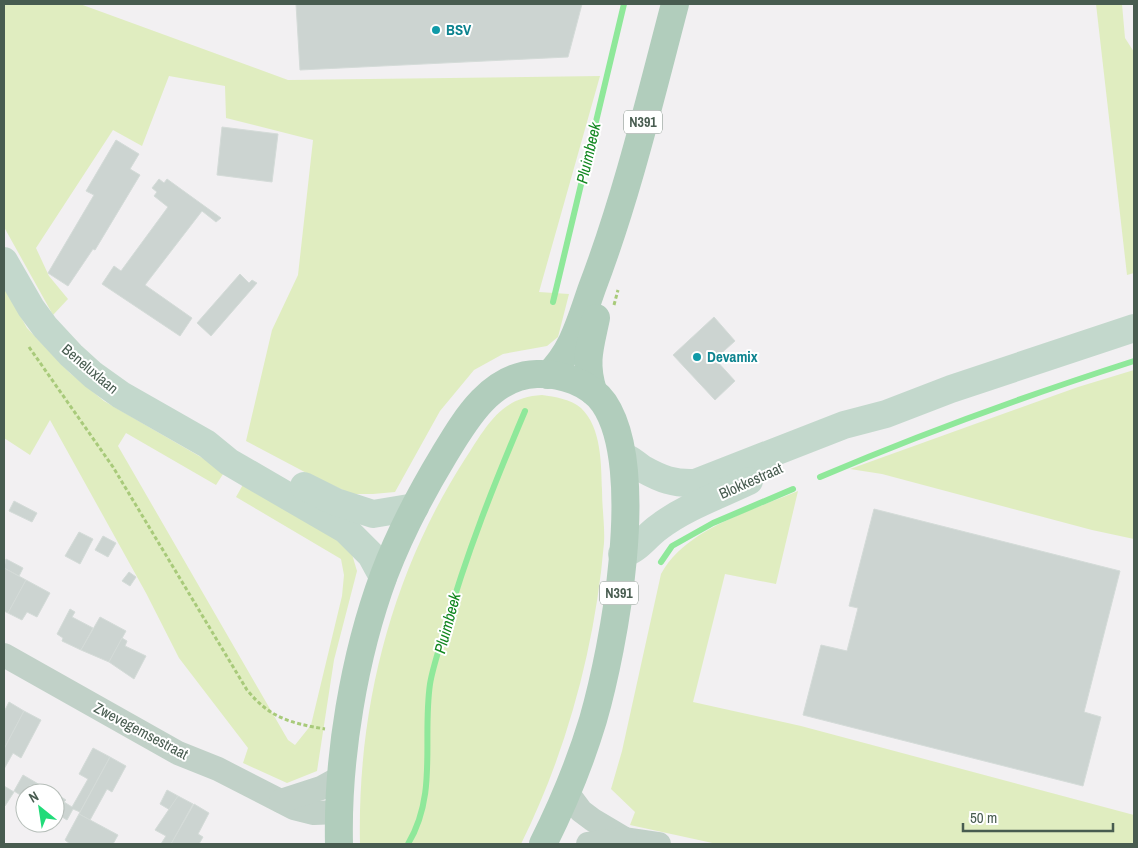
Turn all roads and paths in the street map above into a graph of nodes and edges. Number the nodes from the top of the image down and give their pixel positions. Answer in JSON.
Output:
{"nodes":[{"id":1,"x":675,"y":4,"type":"edge"},
{"id":2,"x":610,"y":240,"type":"junction"},
{"id":3,"x":4,"y":261,"type":"edge"},
{"id":4,"x":1134,"y":328,"type":"edge"},
{"id":5,"x":25,"y":341,"type":"dead end"},
{"id":6,"x":548,"y":375,"type":"junction"},
{"id":7,"x":593,"y":391,"type":"junction"},
{"id":8,"x":886,"y":414,"type":"junction"},
{"id":9,"x":207,"y":444,"type":"junction"},
{"id":10,"x":623,"y":457,"type":"junction"},
{"id":11,"x":415,"y":507,"type":"junction"},
{"id":12,"x":622,"y":554,"type":"junction"},
{"id":13,"x":384,"y":577,"type":"junction"},
{"id":14,"x":4,"y":655,"type":"edge"},
{"id":15,"x":327,"y":729,"type":"dead end"},
{"id":16,"x":341,"y":777,"type":"junction"},
{"id":17,"x":565,"y":795,"type":"junction"},
{"id":18,"x":281,"y":801,"type":"junction"},
{"id":19,"x":338,"y":812,"type":"junction"},
{"id":20,"x":625,"y":838,"type":"junction"},
{"id":21,"x":339,"y":844,"type":"edge"},
{"id":22,"x":544,"y":844,"type":"edge"},
{"id":23,"x":588,"y":844,"type":"edge"},
{"id":24,"x":659,"y":844,"type":"edge"}],
"edges":[{"from":1,"to":2,"type":"main road","number":"N391"},
{"from":2,"to":6,"type":"main road","number":"N391"},
{"from":2,"to":7,"type":"main road","number":"N391"},
{"from":3,"to":9,"type":"street","name":"Beneluxlaan"},
{"from":4,"to":8,"type":"street","name":"Blokkestraat"},
{"from":5,"to":15,"type":"path"},
{"from":6,"to":7,"type":"main road","number":"N391"},
{"from":6,"to":11,"type":"main road","number":"N391"},
{"from":7,"to":10,"type":"main road","number":"N391"},
{"from":8,"to":10,"type":"street","name":"Blokkestraat"},
{"from":8,"to":12,"type":"street","name":"Blokkestraat"},
{"from":9,"to":11,"type":"street","name":"Beneluxlaan"},
{"from":9,"to":13,"type":"street","name":"Beneluxlaan"},
{"from":10,"to":12,"type":"main road","number":"N391"},
{"from":11,"to":13,"type":"main road","number":"N391"},
{"from":12,"to":17,"type":"main road","number":"N391"},
{"from":13,"to":16,"type":"main road","number":"N391"},
{"from":14,"to":18,"type":"street","name":"Zwevegemsestraat"},
{"from":16,"to":18,"type":"street"},
{"from":16,"to":19,"type":"main road","number":"N391"},
{"from":17,"to":20,"type":"street"},
{"from":17,"to":22,"type":"main road","number":"N391"},
{"from":18,"to":19,"type":"street","name":"Zwevegemsestraat"},
{"from":19,"to":21,"type":"main road","number":"N391"},
{"from":20,"to":23,"type":"street"},
{"from":20,"to":24,"type":"street"}]}
